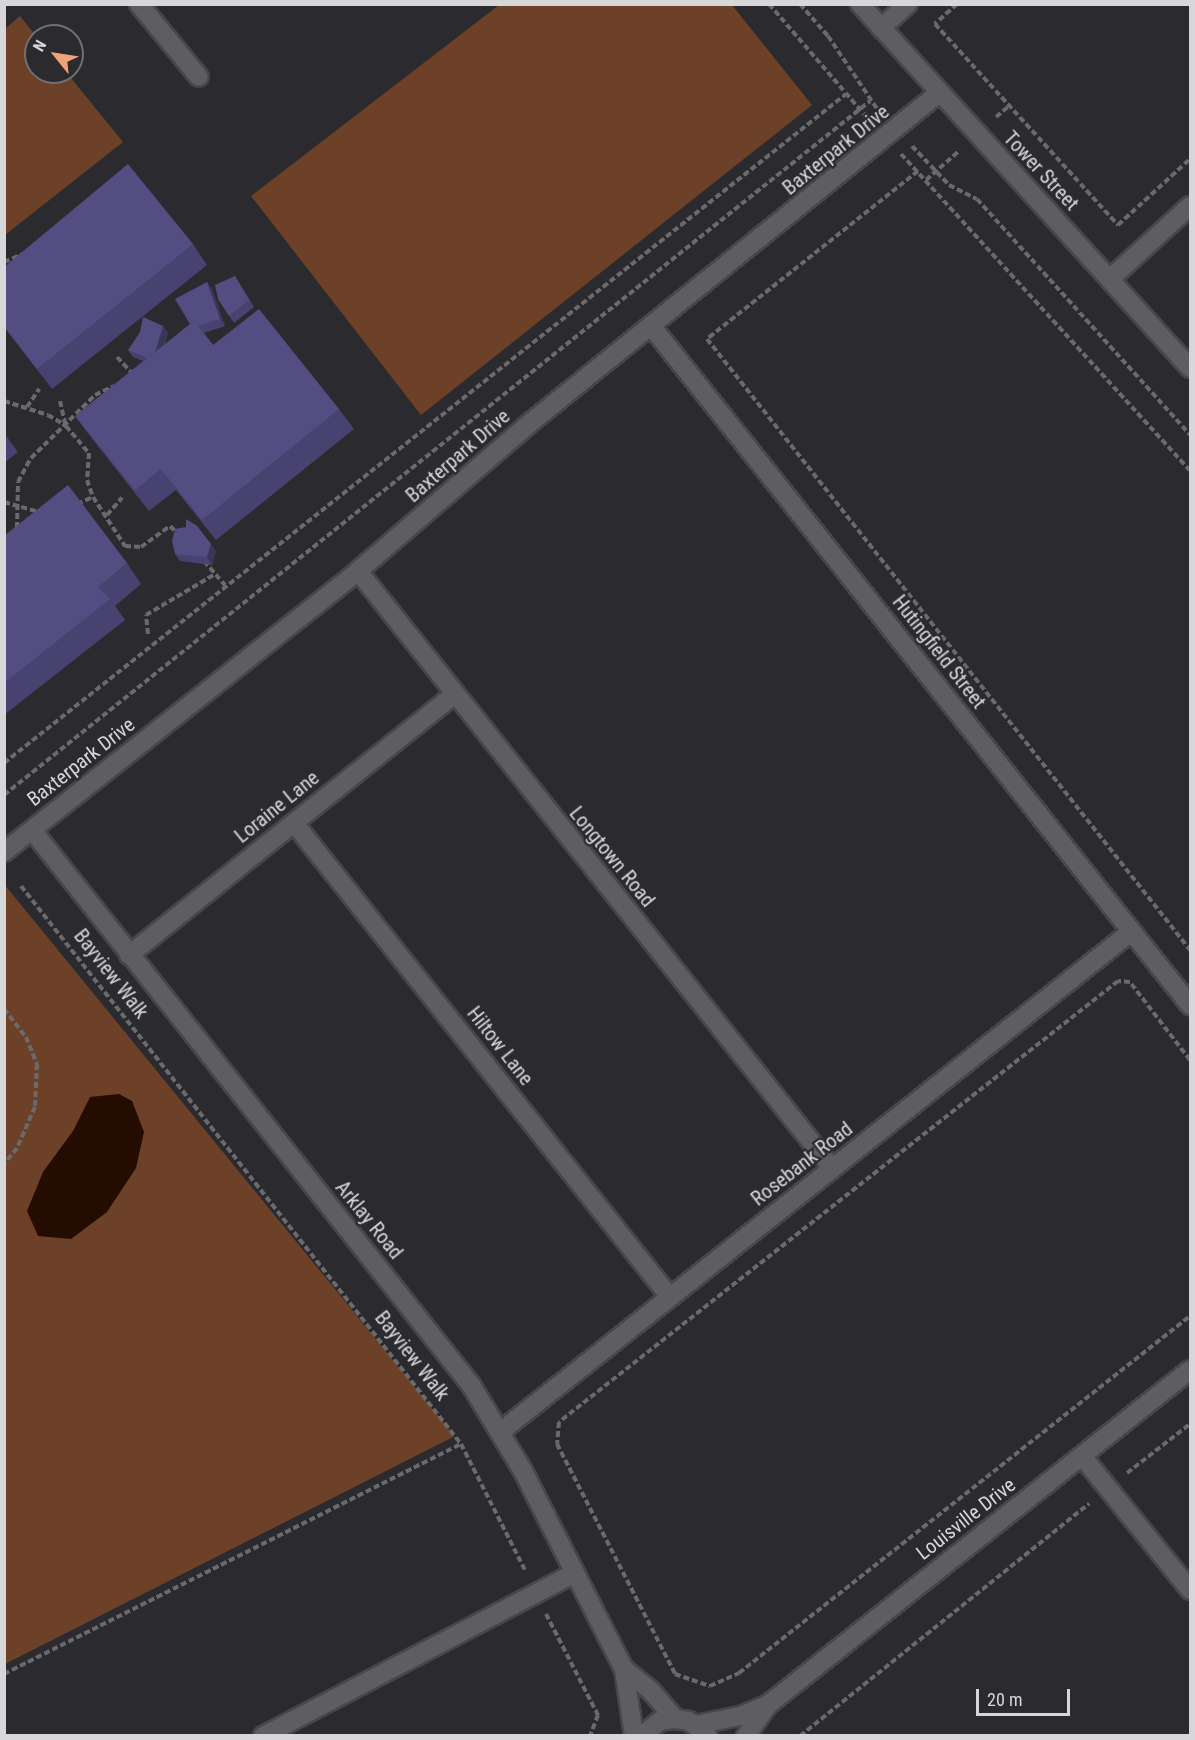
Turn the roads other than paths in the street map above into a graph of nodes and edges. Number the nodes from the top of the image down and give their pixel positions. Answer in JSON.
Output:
{"nodes":[{"id":1,"x":139,"y":4,"type":"edge"},
{"id":2,"x":860,"y":4,"type":"edge"},
{"id":3,"x":908,"y":4,"type":"edge"},
{"id":4,"x":881,"y":28,"type":"junction"},
{"id":5,"x":199,"y":76,"type":"dead end"},
{"id":6,"x":939,"y":93,"type":"junction"},
{"id":7,"x":1191,"y":206,"type":"edge"},
{"id":8,"x":1110,"y":279,"type":"junction"},
{"id":9,"x":652,"y":327,"type":"junction"},
{"id":10,"x":1191,"y":368,"type":"edge"},
{"id":11,"x":358,"y":571,"type":"junction"},
{"id":12,"x":454,"y":695,"type":"junction"},
{"id":13,"x":294,"y":822,"type":"junction"},
{"id":14,"x":32,"y":830,"type":"junction"},
{"id":15,"x":4,"y":852,"type":"edge"},
{"id":16,"x":1132,"y":931,"type":"junction"},
{"id":17,"x":129,"y":955,"type":"junction"},
{"id":18,"x":1191,"y":1005,"type":"edge"},
{"id":19,"x":832,"y":1168,"type":"junction"},
{"id":20,"x":670,"y":1297,"type":"junction"},
{"id":21,"x":1191,"y":1370,"type":"edge"},
{"id":22,"x":500,"y":1432,"type":"junction"},
{"id":23,"x":1083,"y":1456,"type":"junction"},
{"id":24,"x":575,"y":1574,"type":"junction"},
{"id":25,"x":1191,"y":1590,"type":"edge"},
{"id":26,"x":624,"y":1669,"type":"junction"},
{"id":27,"x":769,"y":1704,"type":"junction"},
{"id":28,"x":675,"y":1719,"type":"junction"},
{"id":29,"x":701,"y":1730,"type":"edge"},
{"id":30,"x":263,"y":1736,"type":"edge"},
{"id":31,"x":634,"y":1736,"type":"edge"},
{"id":32,"x":642,"y":1736,"type":"edge"},
{"id":33,"x":746,"y":1736,"type":"edge"}],
"edges":[{"from":1,"to":5,"type":"street"},
{"from":2,"to":4,"type":"street","name":"Tower Street"},
{"from":3,"to":4,"type":"street"},
{"from":4,"to":6,"type":"street","name":"Tower Street"},
{"from":6,"to":8,"type":"street","name":"Tower Street"},
{"from":6,"to":9,"type":"street","name":"Baxterpark Drive"},
{"from":7,"to":8,"type":"street"},
{"from":8,"to":10,"type":"street","name":"Tower Street"},
{"from":9,"to":11,"type":"street","name":"Baxterpark Drive"},
{"from":9,"to":16,"type":"street","name":"Hutingfield Street"},
{"from":11,"to":12,"type":"street","name":"Longtown Road"},
{"from":11,"to":14,"type":"street","name":"Baxterpark Drive"},
{"from":12,"to":13,"type":"street","name":"Loraine Lane"},
{"from":12,"to":19,"type":"street","name":"Longtown Road"},
{"from":13,"to":17,"type":"street","name":"Loraine Lane"},
{"from":13,"to":20,"type":"street","name":"Hiltow Lane"},
{"from":14,"to":15,"type":"street","name":"Baxterpark Drive"},
{"from":14,"to":17,"type":"street","name":"Arklay Road"},
{"from":16,"to":18,"type":"street","name":"Hutingfield Street"},
{"from":16,"to":19,"type":"street","name":"Rosebank Road"},
{"from":17,"to":22,"type":"street","name":"Arklay Road"},
{"from":19,"to":20,"type":"street","name":"Rosebank Road"},
{"from":20,"to":22,"type":"street","name":"Rosebank Road"},
{"from":21,"to":23,"type":"street","name":"Louisville Drive"},
{"from":22,"to":24,"type":"street","name":"Arklay Road"},
{"from":23,"to":25,"type":"street"},
{"from":23,"to":27,"type":"street","name":"Louisville Drive"},
{"from":24,"to":26,"type":"street","name":"Arklay Road"},
{"from":24,"to":30,"type":"street"},
{"from":26,"to":28,"type":"street","name":"Arklay Road"},
{"from":26,"to":31,"type":"street","name":"Arklay Road"},
{"from":27,"to":29,"type":"street","name":"Louisville Drive"},
{"from":27,"to":33,"type":"street","name":"Louisville Drive"},
{"from":28,"to":29,"type":"street"},
{"from":28,"to":32,"type":"street"}]}
